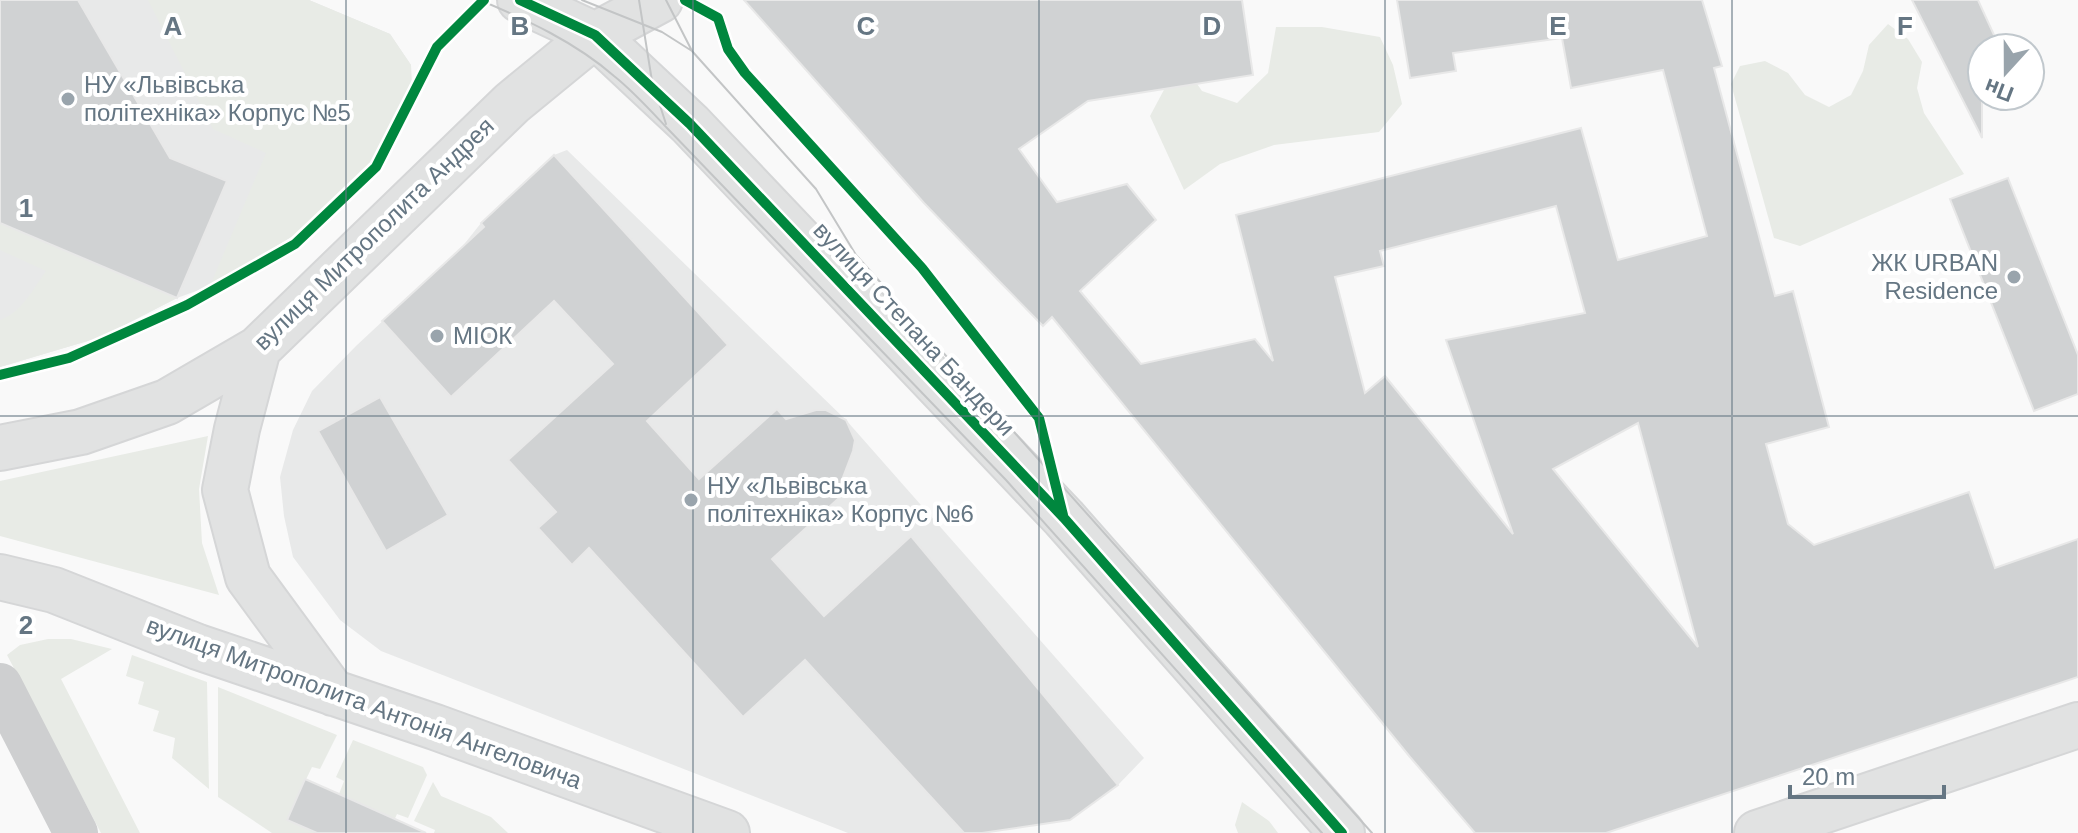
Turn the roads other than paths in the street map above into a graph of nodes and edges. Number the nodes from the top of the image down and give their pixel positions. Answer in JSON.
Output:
{"nodes":[{"id":1,"x":520,"y":0,"type":"edge"},
{"id":2,"x":660,"y":0,"type":"edge"},
{"id":3,"x":604,"y":18,"type":"edge"},
{"id":4,"x":258,"y":349,"type":"junction"},
{"id":5,"x":0,"y":448,"type":"edge"},
{"id":6,"x":0,"y":577,"type":"edge"},
{"id":7,"x":0,"y":685,"type":"edge"},
{"id":8,"x":333,"y":693,"type":"junction"},
{"id":9,"x":2078,"y":725,"type":"edge"},
{"id":10,"x":76,"y":833,"type":"edge"},
{"id":11,"x":727,"y":833,"type":"edge"},
{"id":12,"x":1342,"y":833,"type":"edge"},
{"id":13,"x":1757,"y":833,"type":"edge"}],
"edges":[{"from":1,"to":3,"type":"street","name":"вулиця Степана Бандери"},
{"from":2,"to":3,"type":"street","name":"вулиця Митрополита Андрея"},
{"from":3,"to":4,"type":"street","name":"вулиця Митрополита Андрея"},
{"from":3,"to":12,"type":"street","name":"вулиця Степана Бандери"},
{"from":4,"to":5,"type":"street","name":"вулиця Митрополита Андрея"},
{"from":4,"to":8,"type":"street"},
{"from":6,"to":8,"type":"street","name":"вулиця Митрополита Антонія Ангеловича"},
{"from":7,"to":10,"type":"street"},
{"from":8,"to":11,"type":"street","name":"вулиця Митрополита Антонія Ангеловича"},
{"from":9,"to":13,"type":"street"}]}
